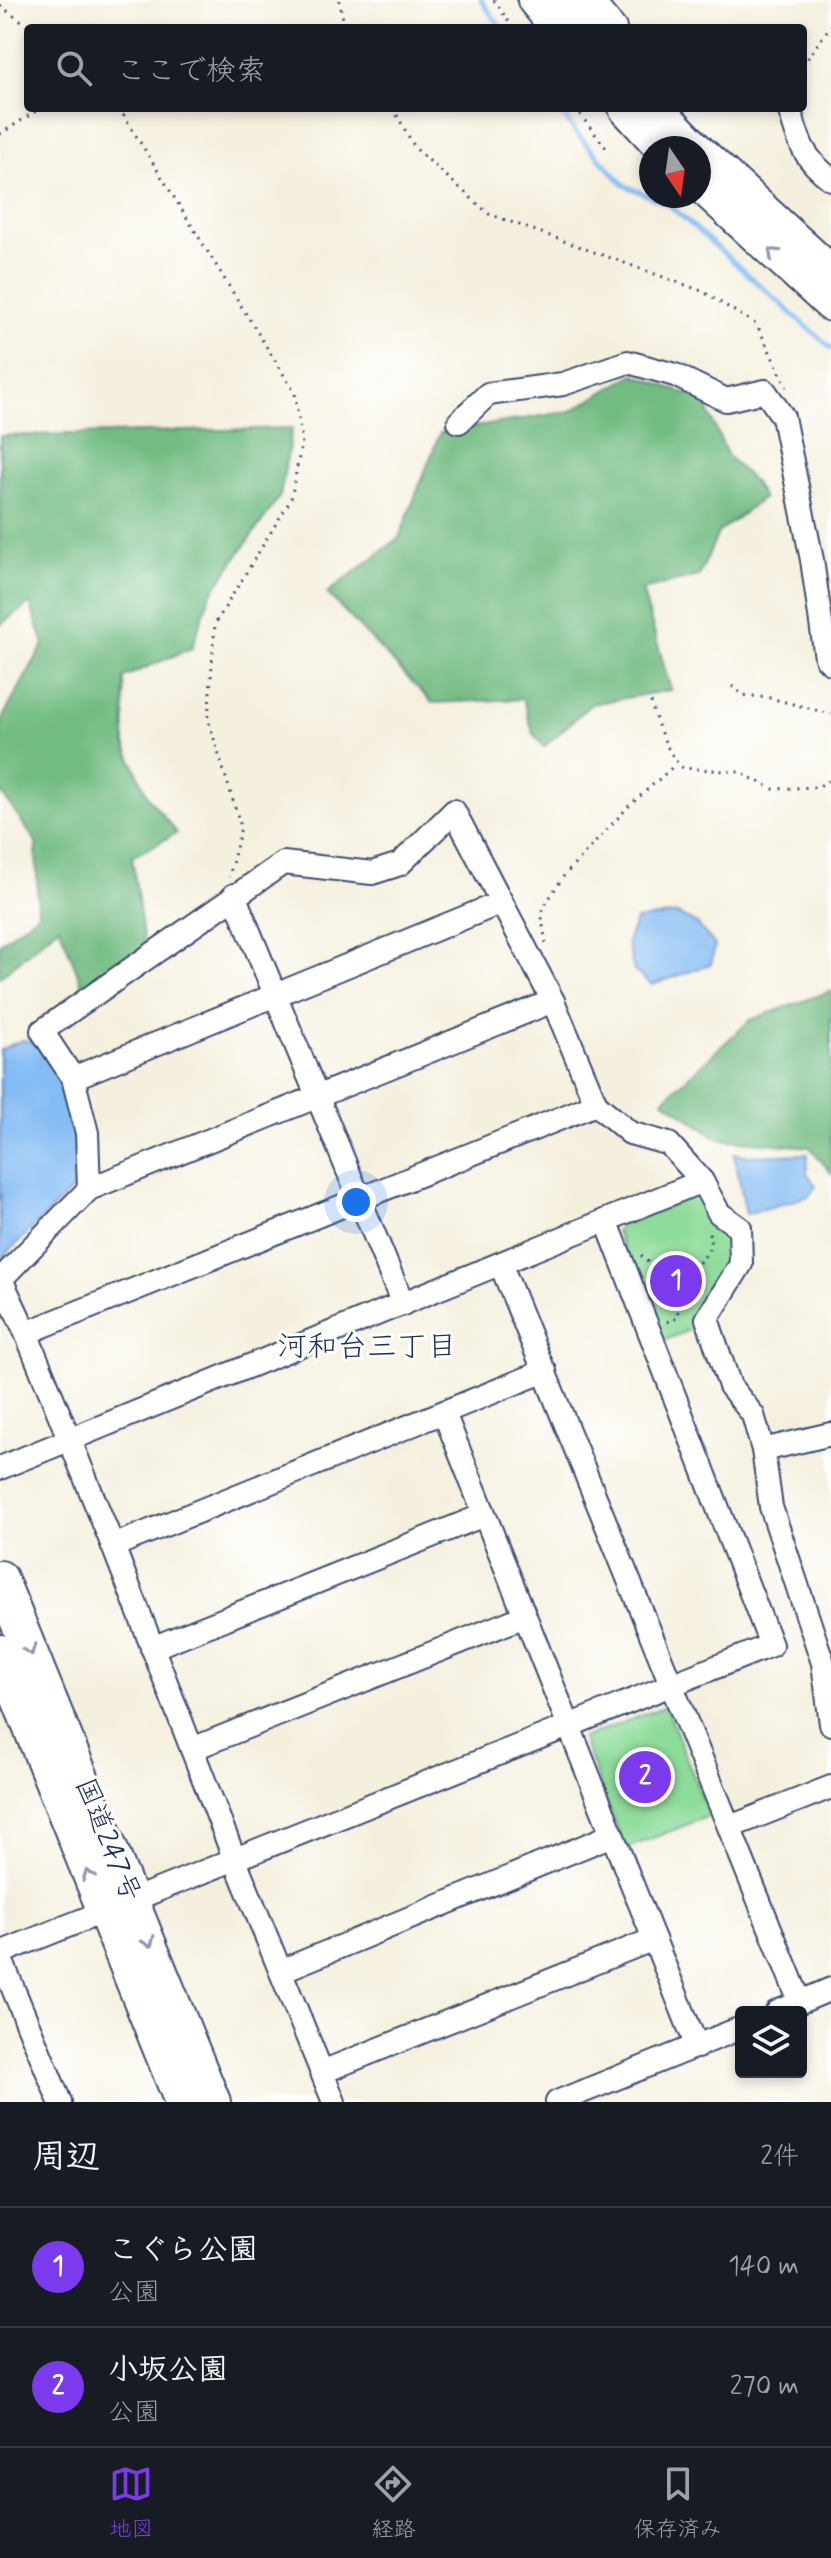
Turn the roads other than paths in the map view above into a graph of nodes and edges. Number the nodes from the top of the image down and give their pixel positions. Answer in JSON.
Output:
{"nodes":[{"id":1,"x":535,"y":0,"type":"edge"},
{"id":2,"x":567,"y":0,"type":"edge"},
{"id":3,"x":591,"y":0,"type":"edge"},
{"id":4,"x":555,"y":24,"type":"edge"},
{"id":5,"x":585,"y":24,"type":"edge"},
{"id":6,"x":612,"y":24,"type":"edge"},
{"id":7,"x":630,"y":112,"type":"edge"},
{"id":8,"x":660,"y":112,"type":"edge"},
{"id":9,"x":790,"y":112,"type":"edge"},
{"id":10,"x":652,"y":136,"type":"edge"},
{"id":11,"x":683,"y":136,"type":"edge"},
{"id":12,"x":711,"y":163,"type":"edge"},
{"id":13,"x":831,"y":179,"type":"edge"},
{"id":14,"x":711,"y":194,"type":"edge"},
{"id":15,"x":831,"y":273,"type":"edge"},
{"id":16,"x":831,"y":304,"type":"edge"},
{"id":17,"x":459,"y":422,"type":"dead end"},
{"id":18,"x":831,"y":663,"type":"edge"},
{"id":19,"x":234,"y":895,"type":"junction"},
{"id":20,"x":500,"y":903,"type":"junction"},
{"id":21,"x":275,"y":994,"type":"junction"},
{"id":22,"x":553,"y":1001,"type":"junction"},
{"id":23,"x":73,"y":1078,"type":"junction"},
{"id":24,"x":318,"y":1097,"type":"junction"},
{"id":25,"x":596,"y":1104,"type":"junction"},
{"id":26,"x":702,"y":1181,"type":"junction"},
{"id":27,"x":89,"y":1189,"type":"junction"},
{"id":28,"x":359,"y":1198,"type":"junction"},
{"id":29,"x":606,"y":1220,"type":"junction"},
{"id":30,"x":501,"y":1265,"type":"junction"},
{"id":31,"x":0,"y":1279,"type":"edge"},
{"id":32,"x":403,"y":1304,"type":"junction"},
{"id":33,"x":26,"y":1333,"type":"junction"},
{"id":34,"x":545,"y":1371,"type":"junction"},
{"id":35,"x":444,"y":1413,"type":"junction"},
{"id":36,"x":831,"y":1434,"type":"edge"},
{"id":37,"x":68,"y":1440,"type":"junction"},
{"id":38,"x":763,"y":1450,"type":"junction"},
{"id":39,"x":0,"y":1468,"type":"edge"},
{"id":40,"x":484,"y":1515,"type":"junction"},
{"id":41,"x":113,"y":1546,"type":"junction"},
{"id":42,"x":0,"y":1578,"type":"edge"},
{"id":43,"x":525,"y":1616,"type":"junction"},
{"id":44,"x":152,"y":1648,"type":"junction"},
{"id":45,"x":0,"y":1652,"type":"edge"},
{"id":46,"x":672,"y":1684,"type":"junction"},
{"id":47,"x":831,"y":1724,"type":"edge"},
{"id":48,"x":568,"y":1725,"type":"junction"},
{"id":49,"x":192,"y":1749,"type":"junction"},
{"id":50,"x":831,"y":1787,"type":"edge"},
{"id":51,"x":730,"y":1827,"type":"junction"},
{"id":52,"x":612,"y":1835,"type":"junction"},
{"id":53,"x":235,"y":1860,"type":"junction"},
{"id":54,"x":118,"y":1906,"type":"junction"},
{"id":55,"x":654,"y":1939,"type":"junction"},
{"id":56,"x":0,"y":1955,"type":"edge"},
{"id":57,"x":281,"y":1971,"type":"junction"},
{"id":58,"x":831,"y":1989,"type":"edge"},
{"id":59,"x":800,"y":2002,"type":"junction"},
{"id":60,"x":791,"y":2006,"type":"edge"},
{"id":61,"x":735,"y":2031,"type":"edge"},
{"id":62,"x":697,"y":2047,"type":"junction"},
{"id":63,"x":322,"y":2072,"type":"junction"},
{"id":64,"x":600,"y":2094,"type":"edge"},
{"id":65,"x":60,"y":2102,"type":"edge"},
{"id":66,"x":182,"y":2102,"type":"edge"},
{"id":67,"x":213,"y":2102,"type":"edge"},
{"id":68,"x":334,"y":2102,"type":"edge"},
{"id":69,"x":557,"y":2102,"type":"edge"}],
"edges":[{"from":1,"to":4,"type":"highway"},
{"from":2,"to":5,"type":"highway"},
{"from":3,"to":6,"type":"street"},
{"from":7,"to":10,"type":"highway"},
{"from":8,"to":11,"type":"highway"},
{"from":9,"to":13,"type":"street"},
{"from":12,"to":15,"type":"highway"},
{"from":16,"to":14,"type":"highway","one_way":true},
{"from":17,"to":18,"type":"street"},
{"from":19,"to":20,"type":"street"},
{"from":19,"to":21,"type":"street"},
{"from":19,"to":23,"type":"street"},
{"from":20,"to":21,"type":"street"},
{"from":20,"to":22,"type":"street"},
{"from":21,"to":23,"type":"street"},
{"from":21,"to":24,"type":"street"},
{"from":22,"to":24,"type":"street"},
{"from":22,"to":25,"type":"street"},
{"from":23,"to":27,"type":"street"},
{"from":24,"to":27,"type":"street"},
{"from":24,"to":28,"type":"street"},
{"from":25,"to":26,"type":"street"},
{"from":25,"to":28,"type":"street"},
{"from":26,"to":29,"type":"street"},
{"from":26,"to":38,"type":"street"},
{"from":27,"to":31,"type":"street"},
{"from":28,"to":32,"type":"street"},
{"from":28,"to":33,"type":"street"},
{"from":29,"to":30,"type":"street"},
{"from":29,"to":46,"type":"street"},
{"from":30,"to":32,"type":"street"},
{"from":30,"to":34,"type":"street"},
{"from":31,"to":33,"type":"street"},
{"from":32,"to":37,"type":"street"},
{"from":33,"to":37,"type":"street"},
{"from":34,"to":35,"type":"street"},
{"from":34,"to":46,"type":"street"},
{"from":35,"to":40,"type":"street"},
{"from":35,"to":41,"type":"street"},
{"from":36,"to":38,"type":"street"},
{"from":37,"to":39,"type":"street"},
{"from":37,"to":41,"type":"street"},
{"from":38,"to":47,"type":"street"},
{"from":40,"to":43,"type":"street"},
{"from":40,"to":44,"type":"street"},
{"from":41,"to":44,"type":"street"},
{"from":42,"to":54,"type":"highway","name":"国道247号","one_way":true},
{"from":43,"to":48,"type":"street"},
{"from":43,"to":49,"type":"street"},
{"from":44,"to":49,"type":"street"},
{"from":54,"to":45,"type":"highway","name":"国道247号","one_way":true},
{"from":46,"to":48,"type":"street"},
{"from":46,"to":51,"type":"street"},
{"from":48,"to":52,"type":"street"},
{"from":48,"to":53,"type":"street"},
{"from":49,"to":53,"type":"street"},
{"from":50,"to":51,"type":"street"},
{"from":51,"to":59,"type":"street"},
{"from":52,"to":55,"type":"street"},
{"from":52,"to":57,"type":"street"},
{"from":53,"to":54,"type":"street"},
{"from":53,"to":57,"type":"street"},
{"from":54,"to":56,"type":"street"},
{"from":54,"to":66,"type":"highway","name":"国道247号"},
{"from":54,"to":67,"type":"highway","name":"国道247号","one_way":true},
{"from":55,"to":62,"type":"street"},
{"from":55,"to":63,"type":"street"},
{"from":56,"to":65,"type":"street"},
{"from":57,"to":63,"type":"street"},
{"from":58,"to":59,"type":"street"},
{"from":59,"to":60,"type":"street"},
{"from":61,"to":62,"type":"street"},
{"from":62,"to":64,"type":"street"},
{"from":63,"to":68,"type":"street"},
{"from":64,"to":69,"type":"street"}]}
